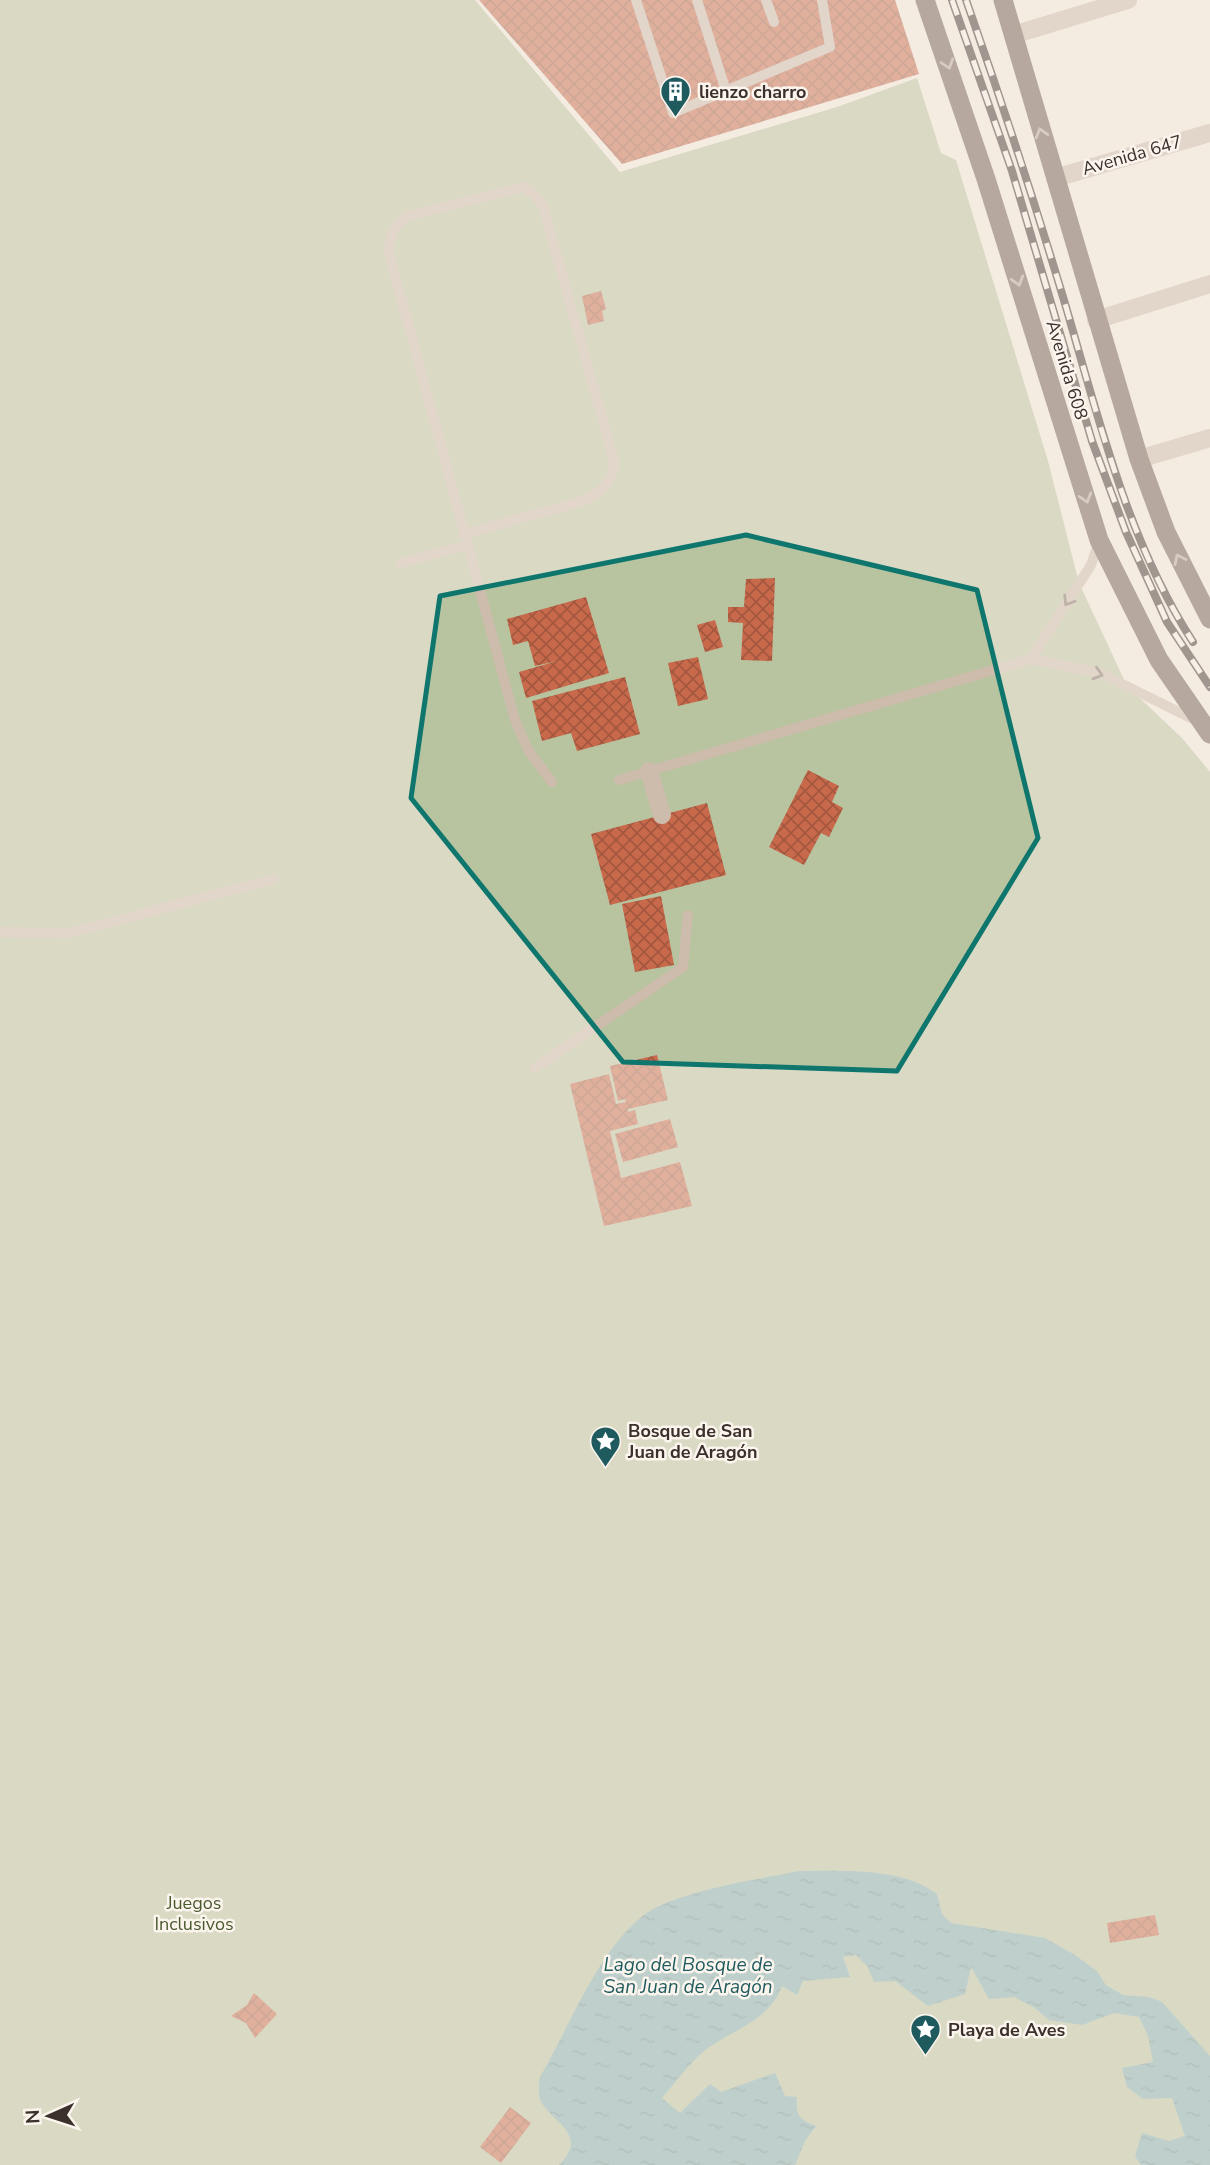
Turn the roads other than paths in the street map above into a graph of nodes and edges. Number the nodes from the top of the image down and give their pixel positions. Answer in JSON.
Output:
{"nodes":[{"id":1,"x":636,"y":0,"type":"edge"},
{"id":2,"x":697,"y":0,"type":"edge"},
{"id":3,"x":766,"y":0,"type":"edge"},
{"id":4,"x":822,"y":0,"type":"edge"},
{"id":5,"x":925,"y":0,"type":"edge"},
{"id":6,"x":1003,"y":0,"type":"edge"},
{"id":7,"x":1128,"y":0,"type":"edge"},
{"id":8,"x":774,"y":22,"type":"dead end"},
{"id":9,"x":1013,"y":35,"type":"junction"},
{"id":10,"x":726,"y":91,"type":"junction"},
{"id":11,"x":1210,"y":133,"type":"edge"},
{"id":12,"x":1055,"y":178,"type":"junction"},
{"id":13,"x":1210,"y":284,"type":"edge"},
{"id":14,"x":1096,"y":320,"type":"junction"},
{"id":15,"x":1210,"y":438,"type":"edge"},
{"id":16,"x":1139,"y":460,"type":"junction"},
{"id":17,"x":466,"y":539,"type":"junction"},
{"id":18,"x":1099,"y":540,"type":"junction"},
{"id":19,"x":401,"y":563,"type":"dead end"},
{"id":20,"x":1203,"y":595,"type":"edge"},
{"id":21,"x":1210,"y":619,"type":"edge"},
{"id":22,"x":1031,"y":659,"type":"junction"},
{"id":23,"x":1206,"y":729,"type":"edge"},
{"id":24,"x":649,"y":771,"type":"junction"},
{"id":25,"x":619,"y":780,"type":"dead end"},
{"id":26,"x":552,"y":782,"type":"dead end"},
{"id":27,"x":662,"y":815,"type":"dead end"},
{"id":28,"x":274,"y":879,"type":"dead end"},
{"id":29,"x":688,"y":915,"type":"dead end"},
{"id":30,"x":0,"y":932,"type":"edge"},
{"id":31,"x":535,"y":1068,"type":"dead end"}],
"edges":[{"from":1,"to":10,"type":"lane"},
{"from":2,"to":10,"type":"lane"},
{"from":3,"to":8,"type":"lane"},
{"from":4,"to":10,"type":"lane"},
{"from":5,"to":18,"type":"highway","name":"Avenida 608","one_way":true},
{"from":6,"to":9,"type":"highway"},
{"from":7,"to":9,"type":"street"},
{"from":12,"to":9,"type":"highway","one_way":true},
{"from":11,"to":12,"type":"street","name":"Avenida 647"},
{"from":12,"to":14,"type":"highway"},
{"from":13,"to":14,"type":"street"},
{"from":14,"to":16,"type":"highway"},
{"from":15,"to":16,"type":"street"},
{"from":20,"to":16,"type":"highway","one_way":true},
{"from":17,"to":17,"type":"lane"},
{"from":17,"to":19,"type":"lane"},
{"from":17,"to":26,"type":"lane"},
{"from":18,"to":22,"type":"lane","one_way":true},
{"from":18,"to":23,"type":"highway","name":"Avenida 608"},
{"from":20,"to":21,"type":"highway"},
{"from":22,"to":23,"type":"lane","one_way":true},
{"from":22,"to":24,"type":"lane"},
{"from":24,"to":25,"type":"lane"},
{"from":24,"to":27,"type":"street"},
{"from":28,"to":30,"type":"lane"},
{"from":29,"to":31,"type":"lane"}]}
